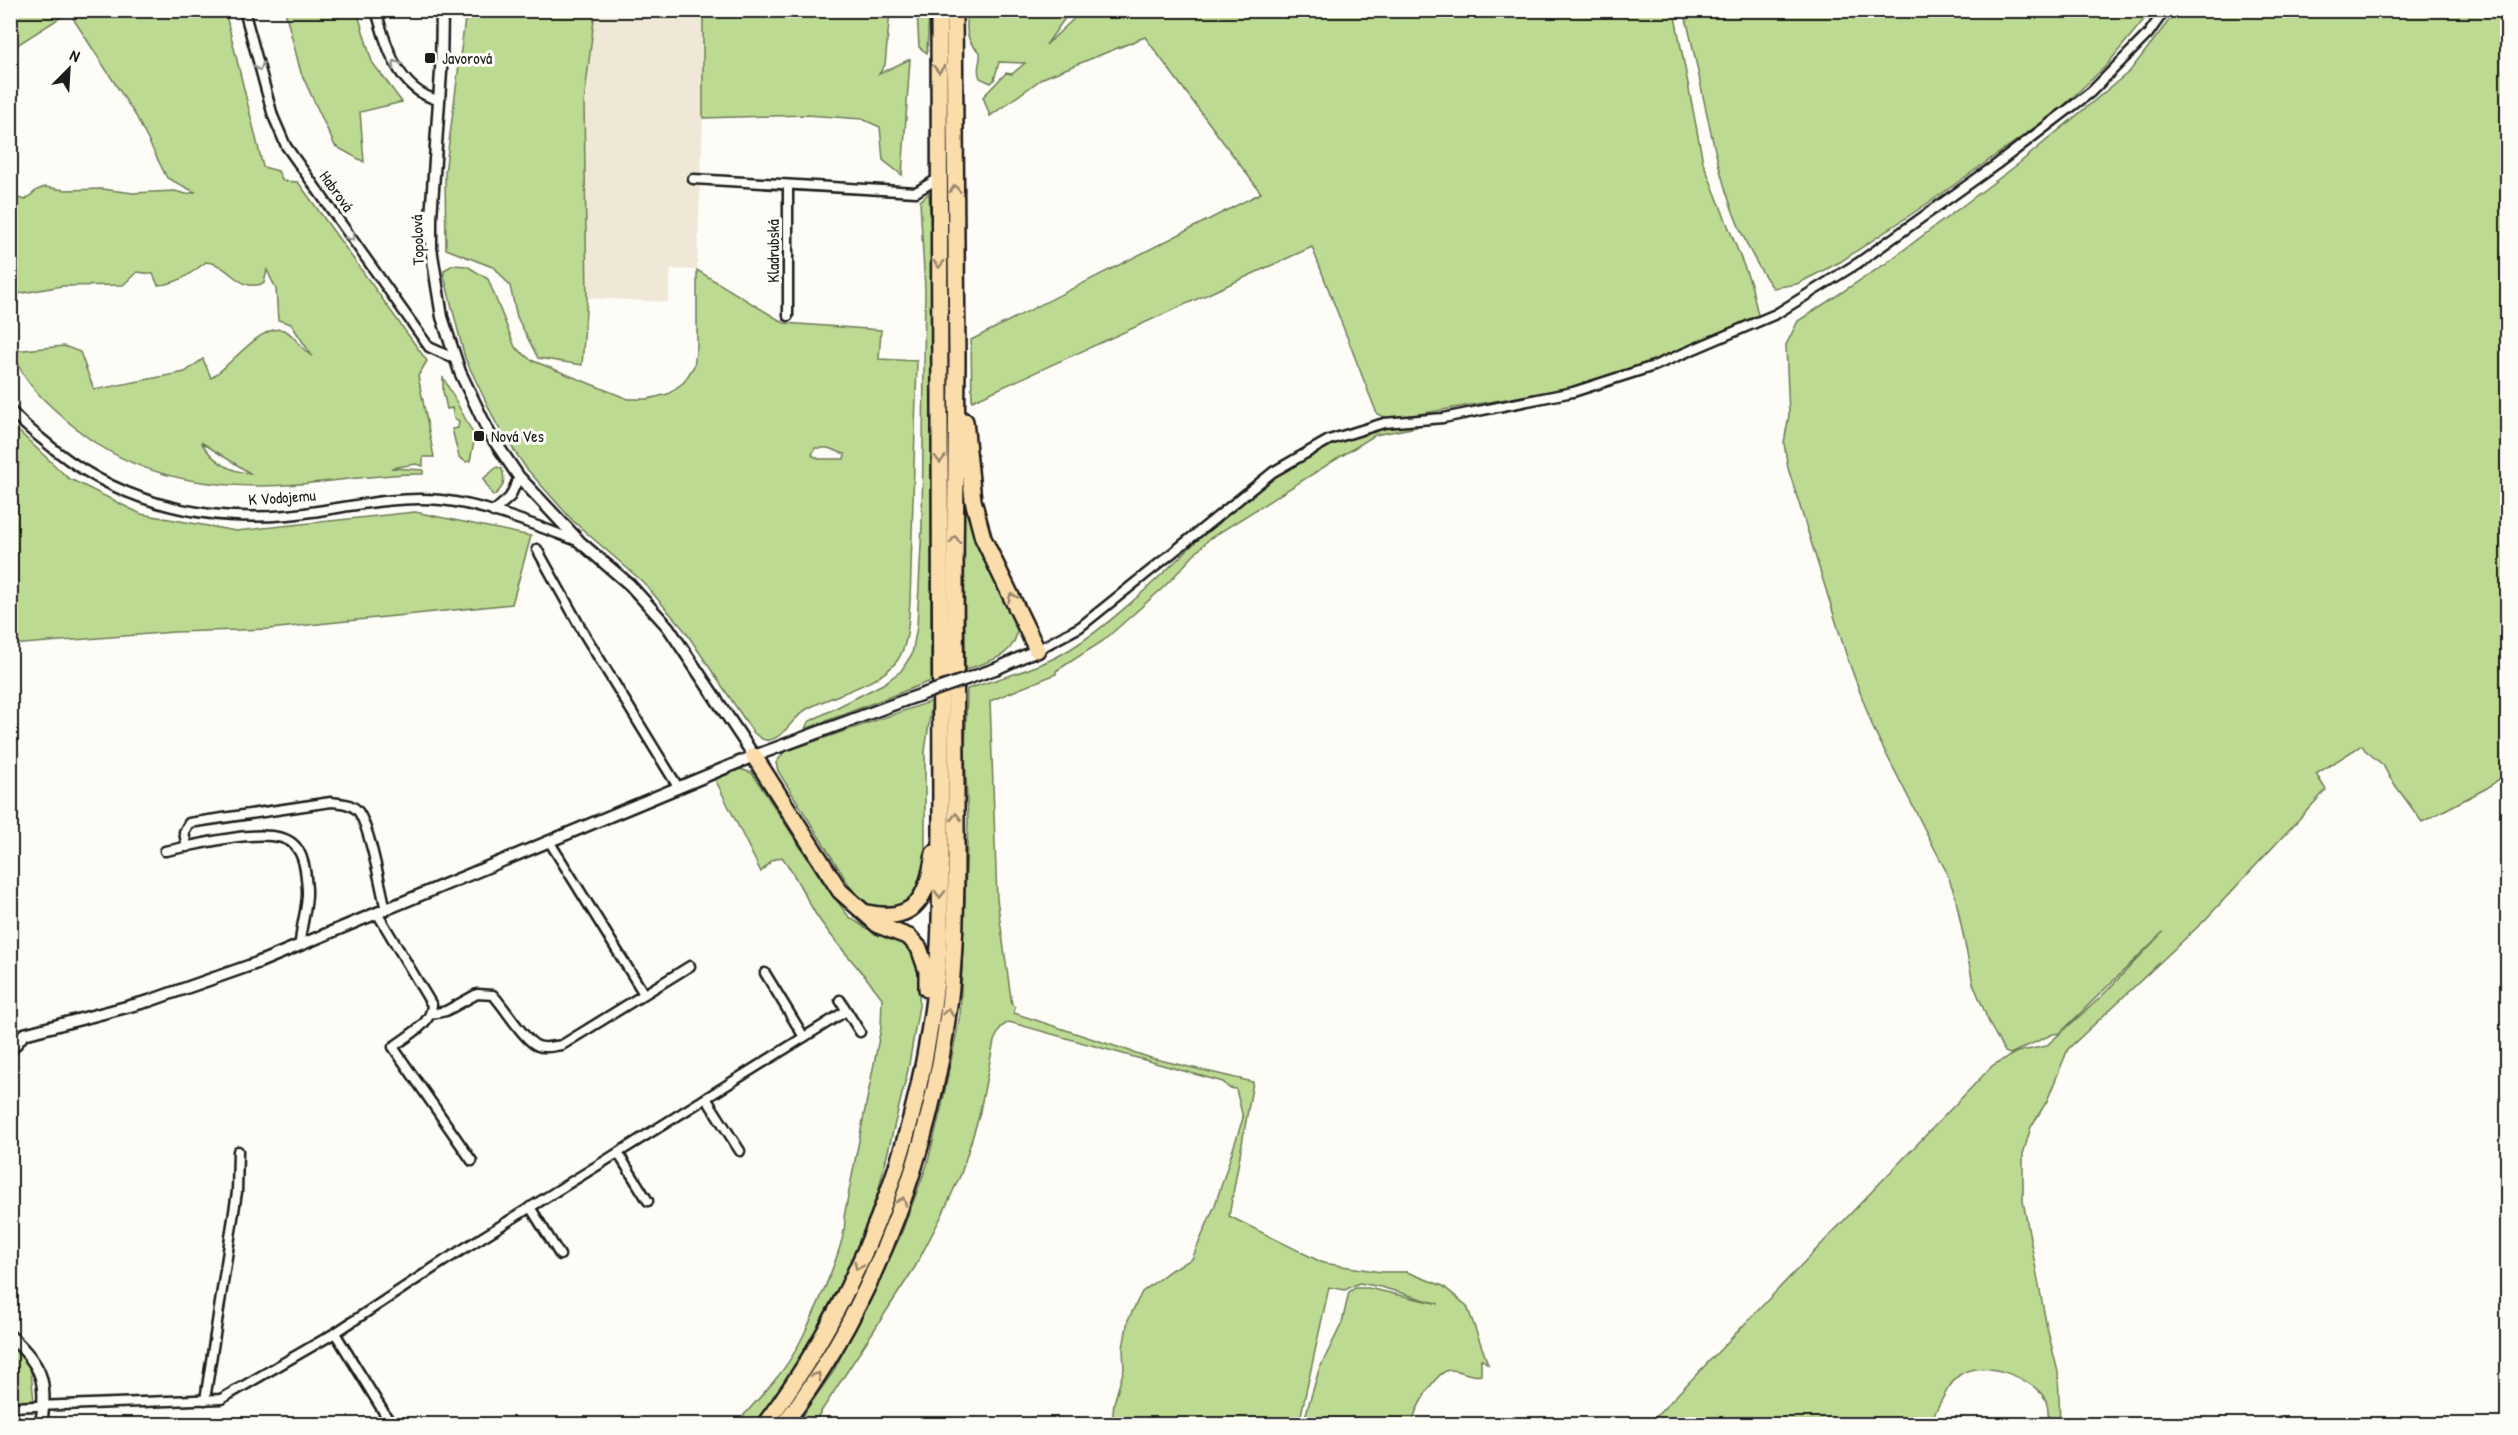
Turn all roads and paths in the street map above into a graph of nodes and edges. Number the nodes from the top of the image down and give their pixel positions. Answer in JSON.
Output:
{"nodes":[{"id":1,"x":244,"y":10,"type":"edge"},
{"id":2,"x":376,"y":10,"type":"edge"},
{"id":3,"x":442,"y":10,"type":"edge"},
{"id":4,"x":939,"y":10,"type":"edge"},
{"id":5,"x":954,"y":10,"type":"edge"},
{"id":6,"x":2165,"y":10,"type":"edge"},
{"id":7,"x":438,"y":100,"type":"junction"},
{"id":8,"x":939,"y":178,"type":"junction"},
{"id":9,"x":693,"y":179,"type":"dead end"},
{"id":10,"x":788,"y":185,"type":"junction"},
{"id":11,"x":788,"y":316,"type":"dead end"},
{"id":12,"x":455,"y":359,"type":"junction"},
{"id":13,"x":957,"y":360,"type":"junction"},
{"id":14,"x":10,"y":409,"type":"edge"},
{"id":15,"x":519,"y":477,"type":"junction"},
{"id":16,"x":493,"y":512,"type":"junction"},
{"id":17,"x":580,"y":542,"type":"junction"},
{"id":18,"x":537,"y":549,"type":"dead end"},
{"id":19,"x":1037,"y":650,"type":"junction"},
{"id":20,"x":941,"y":709,"type":"junction"},
{"id":21,"x":754,"y":756,"type":"junction"},
{"id":22,"x":678,"y":787,"type":"junction"},
{"id":23,"x":549,"y":841,"type":"junction"},
{"id":24,"x":187,"y":847,"type":"junction"},
{"id":25,"x":165,"y":851,"type":"dead end"},
{"id":26,"x":381,"y":912,"type":"junction"},
{"id":27,"x":861,"y":912,"type":"junction"},
{"id":28,"x":300,"y":945,"type":"junction"},
{"id":29,"x":690,"y":966,"type":"dead end"},
{"id":30,"x":765,"y":973,"type":"dead end"},
{"id":31,"x":644,"y":994,"type":"junction"},
{"id":32,"x":840,"y":1000,"type":"dead end"},
{"id":33,"x":846,"y":1011,"type":"junction"},
{"id":34,"x":432,"y":1014,"type":"junction"},
{"id":35,"x":860,"y":1032,"type":"dead end"},
{"id":36,"x":804,"y":1037,"type":"junction"},
{"id":37,"x":14,"y":1040,"type":"edge"},
{"id":38,"x":10,"y":1051,"type":"edge"},
{"id":39,"x":706,"y":1098,"type":"junction"},
{"id":40,"x":238,"y":1151,"type":"dead end"},
{"id":41,"x":740,"y":1151,"type":"dead end"},
{"id":42,"x":618,"y":1153,"type":"junction"},
{"id":43,"x":472,"y":1161,"type":"dead end"},
{"id":44,"x":889,"y":1192,"type":"junction"},
{"id":45,"x":648,"y":1201,"type":"dead end"},
{"id":46,"x":530,"y":1207,"type":"junction"},
{"id":47,"x":560,"y":1255,"type":"dead end"},
{"id":48,"x":335,"y":1333,"type":"junction"},
{"id":49,"x":10,"y":1336,"type":"edge"},
{"id":50,"x":204,"y":1400,"type":"junction"},
{"id":51,"x":44,"y":1406,"type":"junction"},
{"id":52,"x":10,"y":1407,"type":"edge"},
{"id":53,"x":41,"y":1425,"type":"edge"},
{"id":54,"x":391,"y":1425,"type":"edge"},
{"id":55,"x":765,"y":1425,"type":"edge"},
{"id":56,"x":784,"y":1425,"type":"edge"}],
"edges":[{"from":1,"to":12,"type":"street","name":"Habrová","one_way":true},
{"from":7,"to":2,"type":"street","one_way":true},
{"from":3,"to":7,"type":"street","name":"Topolová"},
{"from":4,"to":8,"type":"highway","one_way":true},
{"from":13,"to":5,"type":"highway","one_way":true},
{"from":6,"to":19,"type":"street"},
{"from":7,"to":12,"type":"street","name":"Topolová"},
{"from":8,"to":10,"type":"street"},
{"from":8,"to":20,"type":"highway","one_way":true},
{"from":9,"to":10,"type":"street"},
{"from":10,"to":11,"type":"street","name":"Kladrubská"},
{"from":12,"to":15,"type":"street","name":"Topolová"},
{"from":19,"to":13,"type":"highway","one_way":true},
{"from":56,"to":13,"type":"highway","one_way":true},
{"from":14,"to":16,"type":"street","name":"K Vodojemu"},
{"from":15,"to":16,"type":"street"},
{"from":15,"to":17,"type":"street","name":"Topolová"},
{"from":16,"to":17,"type":"street","name":"K Vodojemu"},
{"from":17,"to":21,"type":"street","name":"Topolová"},
{"from":18,"to":22,"type":"street"},
{"from":19,"to":21,"type":"street","bridge":true},
{"from":20,"to":27,"type":"highway"},
{"from":20,"to":44,"type":"highway","one_way":true},
{"from":21,"to":22,"type":"street"},
{"from":21,"to":27,"type":"highway"},
{"from":22,"to":23,"type":"street"},
{"from":23,"to":26,"type":"street"},
{"from":23,"to":31,"type":"street"},
{"from":24,"to":25,"type":"street"},
{"from":24,"to":26,"type":"street"},
{"from":24,"to":28,"type":"street"},
{"from":26,"to":28,"type":"street"},
{"from":26,"to":34,"type":"street"},
{"from":27,"to":44,"type":"highway"},
{"from":28,"to":37,"type":"street"},
{"from":29,"to":31,"type":"street"},
{"from":30,"to":36,"type":"street"},
{"from":31,"to":34,"type":"street"},
{"from":32,"to":33,"type":"street"},
{"from":33,"to":35,"type":"street"},
{"from":33,"to":36,"type":"street"},
{"from":34,"to":43,"type":"street"},
{"from":36,"to":39,"type":"street"},
{"from":37,"to":38,"type":"street"},
{"from":39,"to":41,"type":"street"},
{"from":39,"to":42,"type":"street"},
{"from":40,"to":50,"type":"street"},
{"from":42,"to":45,"type":"street"},
{"from":42,"to":46,"type":"street"},
{"from":44,"to":55,"type":"highway","one_way":true},
{"from":46,"to":47,"type":"street"},
{"from":46,"to":48,"type":"street"},
{"from":48,"to":50,"type":"street"},
{"from":48,"to":54,"type":"street"},
{"from":49,"to":51,"type":"street"},
{"from":50,"to":51,"type":"street"},
{"from":51,"to":52,"type":"street"},
{"from":51,"to":53,"type":"street"}]}
